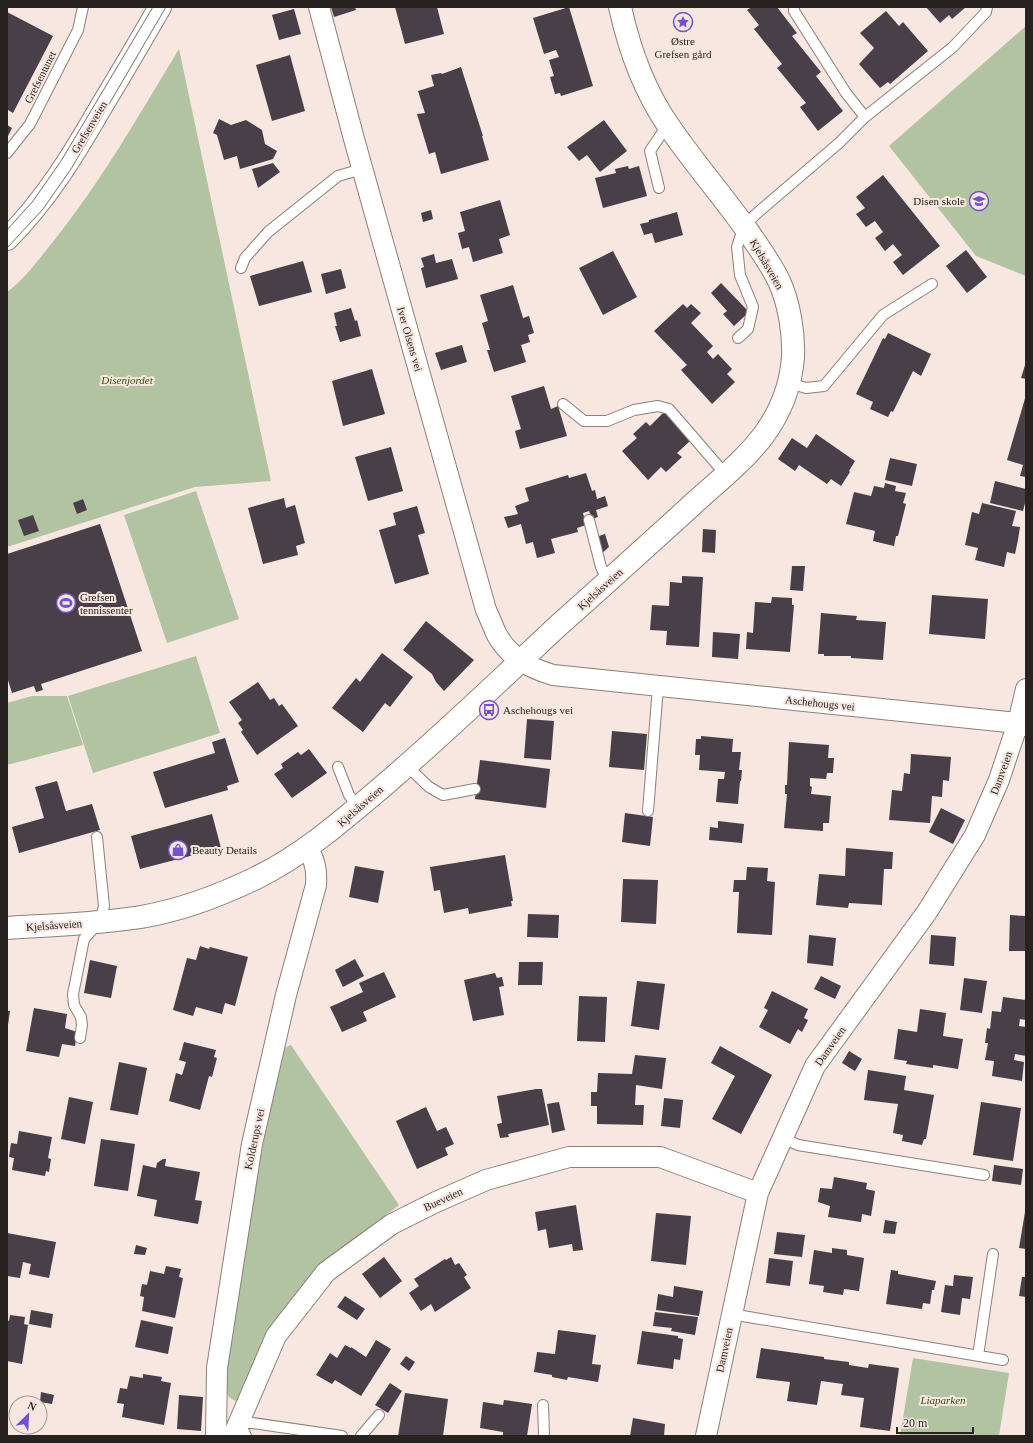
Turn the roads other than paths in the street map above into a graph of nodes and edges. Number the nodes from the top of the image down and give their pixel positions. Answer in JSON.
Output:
{"nodes":[{"id":1,"x":83,"y":7,"type":"edge"},
{"id":2,"x":160,"y":7,"type":"edge"},
{"id":3,"x":319,"y":7,"type":"edge"},
{"id":4,"x":620,"y":7,"type":"edge"},
{"id":5,"x":794,"y":7,"type":"edge"},
{"id":6,"x":988,"y":7,"type":"edge"},
{"id":7,"x":865,"y":117,"type":"junction"},
{"id":8,"x":668,"y":124,"type":"junction"},
{"id":9,"x":7,"y":153,"type":"edge"},
{"id":10,"x":362,"y":169,"type":"junction"},
{"id":11,"x":659,"y":188,"type":"dead end"},
{"id":12,"x":744,"y":226,"type":"junction"},
{"id":13,"x":7,"y":239,"type":"edge"},
{"id":14,"x":241,"y":268,"type":"dead end"},
{"id":15,"x":932,"y":284,"type":"dead end"},
{"id":16,"x":738,"y":338,"type":"dead end"},
{"id":17,"x":789,"y":383,"type":"junction"},
{"id":18,"x":563,"y":404,"type":"dead end"},
{"id":19,"x":726,"y":475,"type":"junction"},
{"id":20,"x":589,"y":520,"type":"dead end"},
{"id":21,"x":608,"y":582,"type":"junction"},
{"id":22,"x":521,"y":661,"type":"junction"},
{"id":23,"x":658,"y":687,"type":"junction"},
{"id":24,"x":1026,"y":688,"type":"edge"},
{"id":25,"x":1022,"y":724,"type":"edge"},
{"id":26,"x":407,"y":766,"type":"junction"},
{"id":27,"x":338,"y":767,"type":"dead end"},
{"id":28,"x":475,"y":789,"type":"dead end"},
{"id":29,"x":358,"y":808,"type":"junction"},
{"id":30,"x":648,"y":811,"type":"dead end"},
{"id":31,"x":97,"y":837,"type":"dead end"},
{"id":32,"x":308,"y":848,"type":"junction"},
{"id":33,"x":100,"y":921,"type":"junction"},
{"id":34,"x":7,"y":928,"type":"edge"},
{"id":35,"x":80,"y":1038,"type":"dead end"},
{"id":36,"x":783,"y":1138,"type":"junction"},
{"id":37,"x":984,"y":1175,"type":"dead end"},
{"id":38,"x":758,"y":1193,"type":"junction"},
{"id":39,"x":993,"y":1254,"type":"dead end"},
{"id":40,"x":731,"y":1314,"type":"junction"},
{"id":41,"x":978,"y":1356,"type":"junction"},
{"id":42,"x":1003,"y":1360,"type":"dead end"},
{"id":43,"x":542,"y":1405,"type":"dead end"},
{"id":44,"x":379,"y":1415,"type":"dead end"},
{"id":45,"x":240,"y":1431,"type":"edge"},
{"id":46,"x":216,"y":1436,"type":"edge"},
{"id":47,"x":342,"y":1436,"type":"edge"},
{"id":48,"x":361,"y":1436,"type":"edge"},
{"id":49,"x":544,"y":1436,"type":"edge"},
{"id":50,"x":706,"y":1436,"type":"edge"}],
"edges":[{"from":1,"to":9,"type":"lane","name":"Grefsentunet"},
{"from":2,"to":13,"type":"street","name":"Grefsenveien"},
{"from":3,"to":10,"type":"street","name":"Iver Olsens vei"},
{"from":4,"to":8,"type":"street","name":"Kjelsåsveien"},
{"from":5,"to":7,"type":"lane"},
{"from":6,"to":7,"type":"lane"},
{"from":7,"to":12,"type":"lane"},
{"from":8,"to":11,"type":"lane"},
{"from":8,"to":12,"type":"street","name":"Kjelsåsveien"},
{"from":10,"to":14,"type":"lane"},
{"from":10,"to":22,"type":"street","name":"Iver Olsens vei"},
{"from":12,"to":16,"type":"lane"},
{"from":12,"to":17,"type":"street","name":"Kjelsåsveien"},
{"from":15,"to":17,"type":"lane"},
{"from":17,"to":19,"type":"street","name":"Kjelsåsveien"},
{"from":18,"to":19,"type":"lane"},
{"from":19,"to":21,"type":"street","name":"Kjelsåsveien"},
{"from":20,"to":21,"type":"lane"},
{"from":21,"to":22,"type":"street","name":"Kjelsåsveien"},
{"from":22,"to":23,"type":"street","name":"Aschehougs vei"},
{"from":22,"to":26,"type":"street","name":"Kjelsåsveien"},
{"from":23,"to":25,"type":"street","name":"Aschehougs vei"},
{"from":23,"to":30,"type":"lane"},
{"from":24,"to":25,"type":"street","name":"Damveien"},
{"from":25,"to":36,"type":"street","name":"Damveien"},
{"from":26,"to":28,"type":"lane"},
{"from":26,"to":29,"type":"street","name":"Kjelsåsveien"},
{"from":27,"to":29,"type":"lane"},
{"from":29,"to":32,"type":"street","name":"Kjelsåsveien"},
{"from":31,"to":33,"type":"lane"},
{"from":32,"to":33,"type":"street","name":"Kjelsåsveien"},
{"from":32,"to":46,"type":"street","name":"Kolderups vei"},
{"from":33,"to":34,"type":"street","name":"Kjelsåsveien"},
{"from":33,"to":35,"type":"lane"},
{"from":36,"to":37,"type":"lane"},
{"from":36,"to":38,"type":"street","name":"Damveien"},
{"from":38,"to":40,"type":"street","name":"Damveien"},
{"from":38,"to":45,"type":"street","name":"Bueveien"},
{"from":39,"to":41,"type":"lane"},
{"from":40,"to":41,"type":"lane"},
{"from":40,"to":50,"type":"street","name":"Damveien"},
{"from":41,"to":42,"type":"lane"},
{"from":43,"to":49,"type":"lane"},
{"from":44,"to":48,"type":"lane"},
{"from":45,"to":47,"type":"lane"}]}
